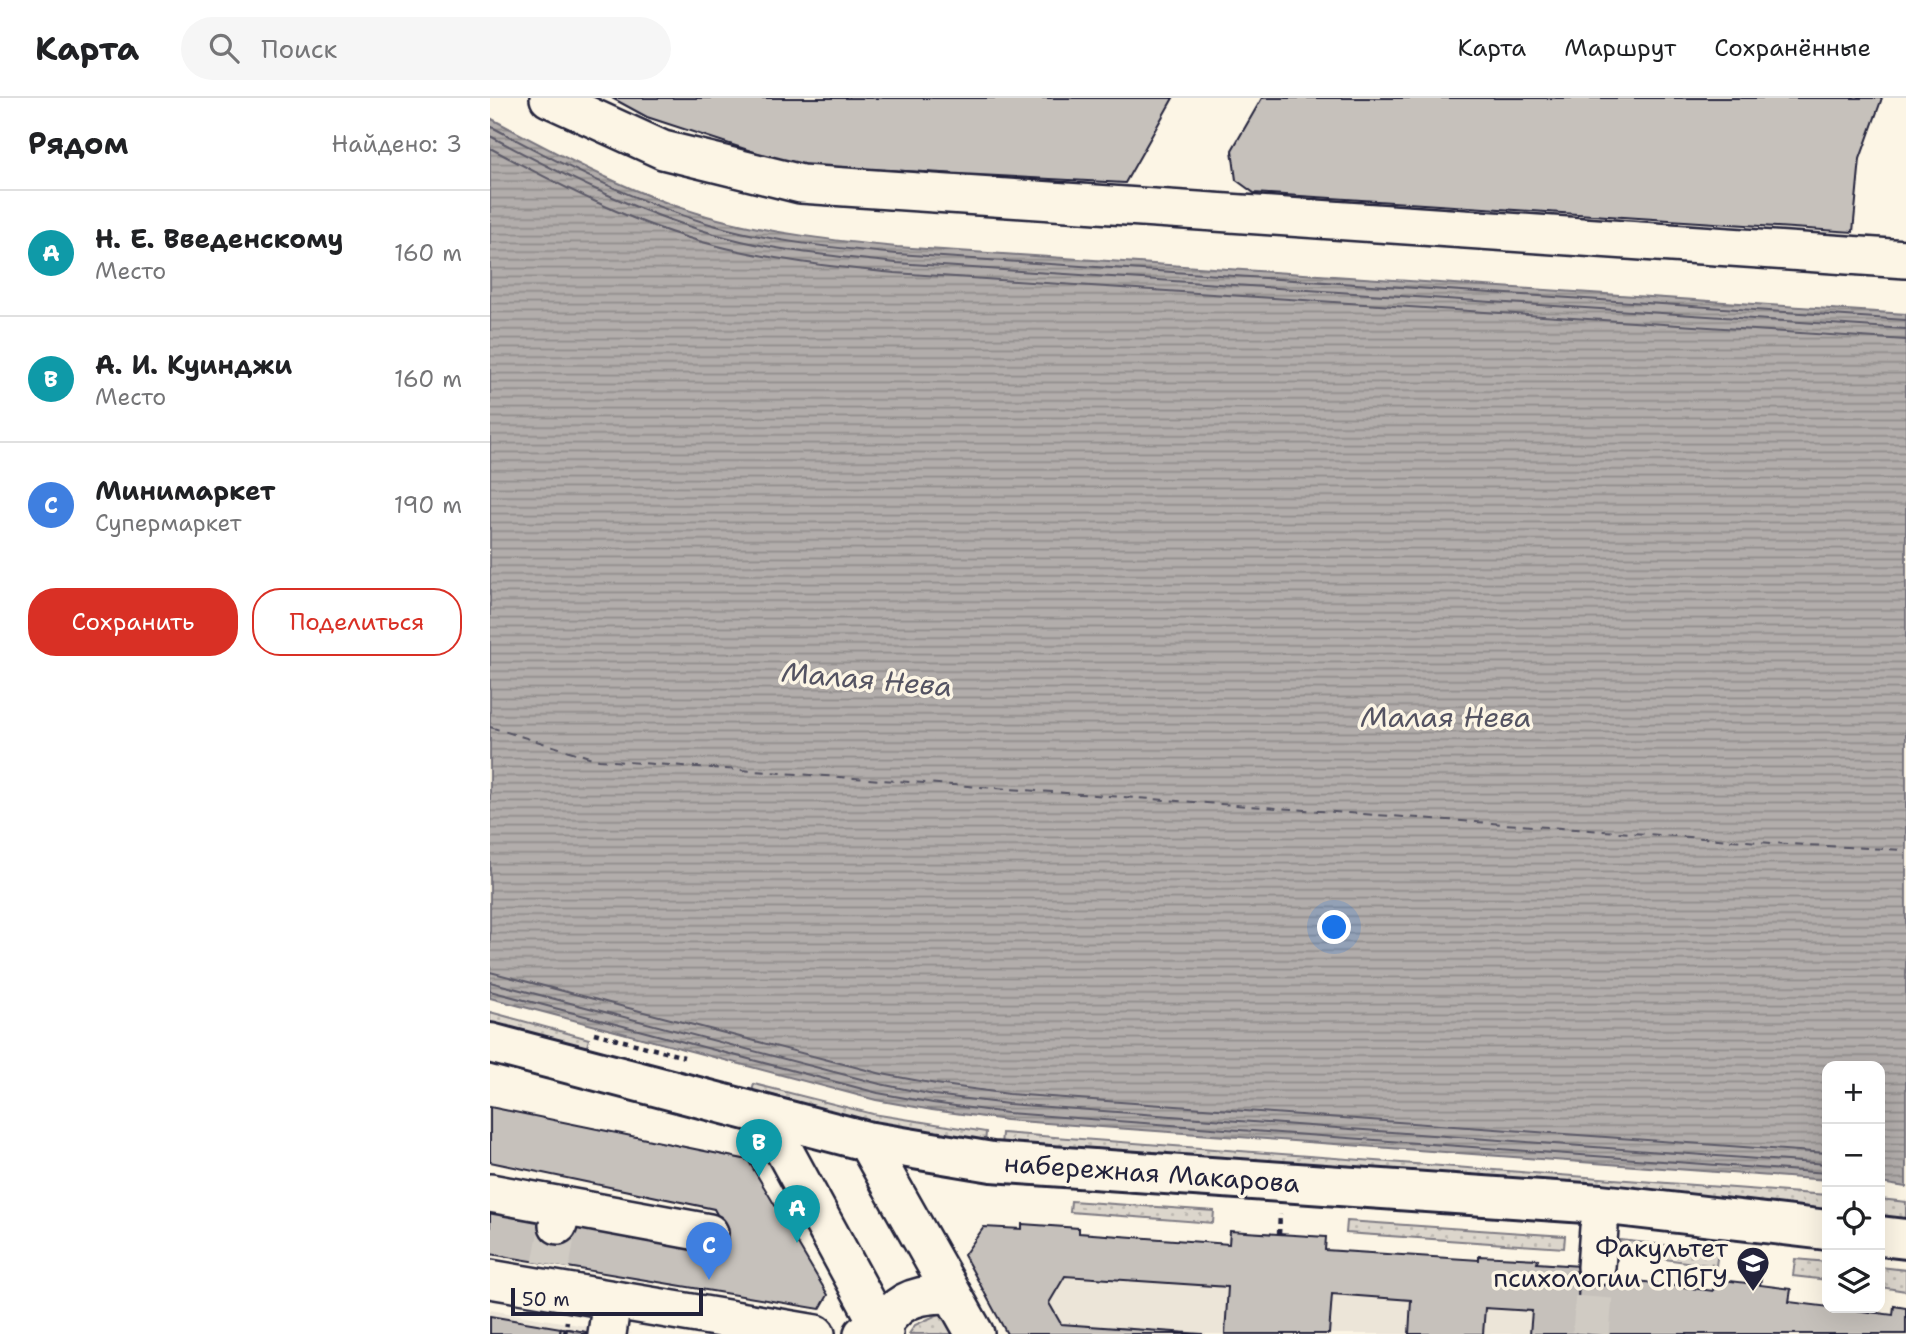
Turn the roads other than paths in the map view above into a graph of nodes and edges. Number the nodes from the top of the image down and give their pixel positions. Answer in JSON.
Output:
{"nodes":[{"id":1,"x":549,"y":98,"type":"edge"},
{"id":2,"x":1906,"y":259,"type":"edge"},
{"id":3,"x":490,"y":1043,"type":"edge"},
{"id":4,"x":490,"y":1069,"type":"edge"},
{"id":5,"x":781,"y":1131,"type":"junction"},
{"id":6,"x":872,"y":1153,"type":"junction"},
{"id":7,"x":490,"y":1193,"type":"edge"},
{"id":8,"x":1599,"y":1228,"type":"junction"},
{"id":9,"x":1822,"y":1229,"type":"edge"},
{"id":10,"x":709,"y":1233,"type":"dead end"},
{"id":11,"x":1885,"y":1237,"type":"edge"},
{"id":12,"x":1906,"y":1239,"type":"edge"},
{"id":13,"x":1822,"y":1252,"type":"edge"},
{"id":14,"x":1885,"y":1256,"type":"edge"},
{"id":15,"x":1906,"y":1258,"type":"edge"},
{"id":16,"x":1596,"y":1268,"type":"tunnel mouth"},
{"id":17,"x":490,"y":1279,"type":"edge"},
{"id":18,"x":952,"y":1294,"type":"junction"},
{"id":19,"x":610,"y":1317,"type":"edge"},
{"id":20,"x":876,"y":1332,"type":"edge"},
{"id":21,"x":816,"y":1334,"type":"edge"},
{"id":22,"x":975,"y":1334,"type":"edge"}],
"edges":[{"from":1,"to":2,"type":"street"},
{"from":3,"to":5,"type":"main road","name":"набережная Макарова"},
{"from":4,"to":5,"type":"main road","name":"набережная Макарова"},
{"from":5,"to":6,"type":"main road","name":"набережная Макарова"},
{"from":5,"to":20,"type":"street"},
{"from":6,"to":8,"type":"main road","name":"набережная Макарова"},
{"from":6,"to":9,"type":"main road","name":"набережная Макарова"},
{"from":6,"to":18,"type":"street"},
{"from":7,"to":10,"type":"street"},
{"from":8,"to":13,"type":"main road","name":"набережная Макарова"},
{"from":8,"to":16,"type":"street"},
{"from":11,"to":12,"type":"main road"},
{"from":14,"to":15,"type":"main road"},
{"from":17,"to":19,"type":"street"},
{"from":18,"to":20,"type":"street"},
{"from":18,"to":22,"type":"street"},
{"from":19,"to":21,"type":"street"}]}
